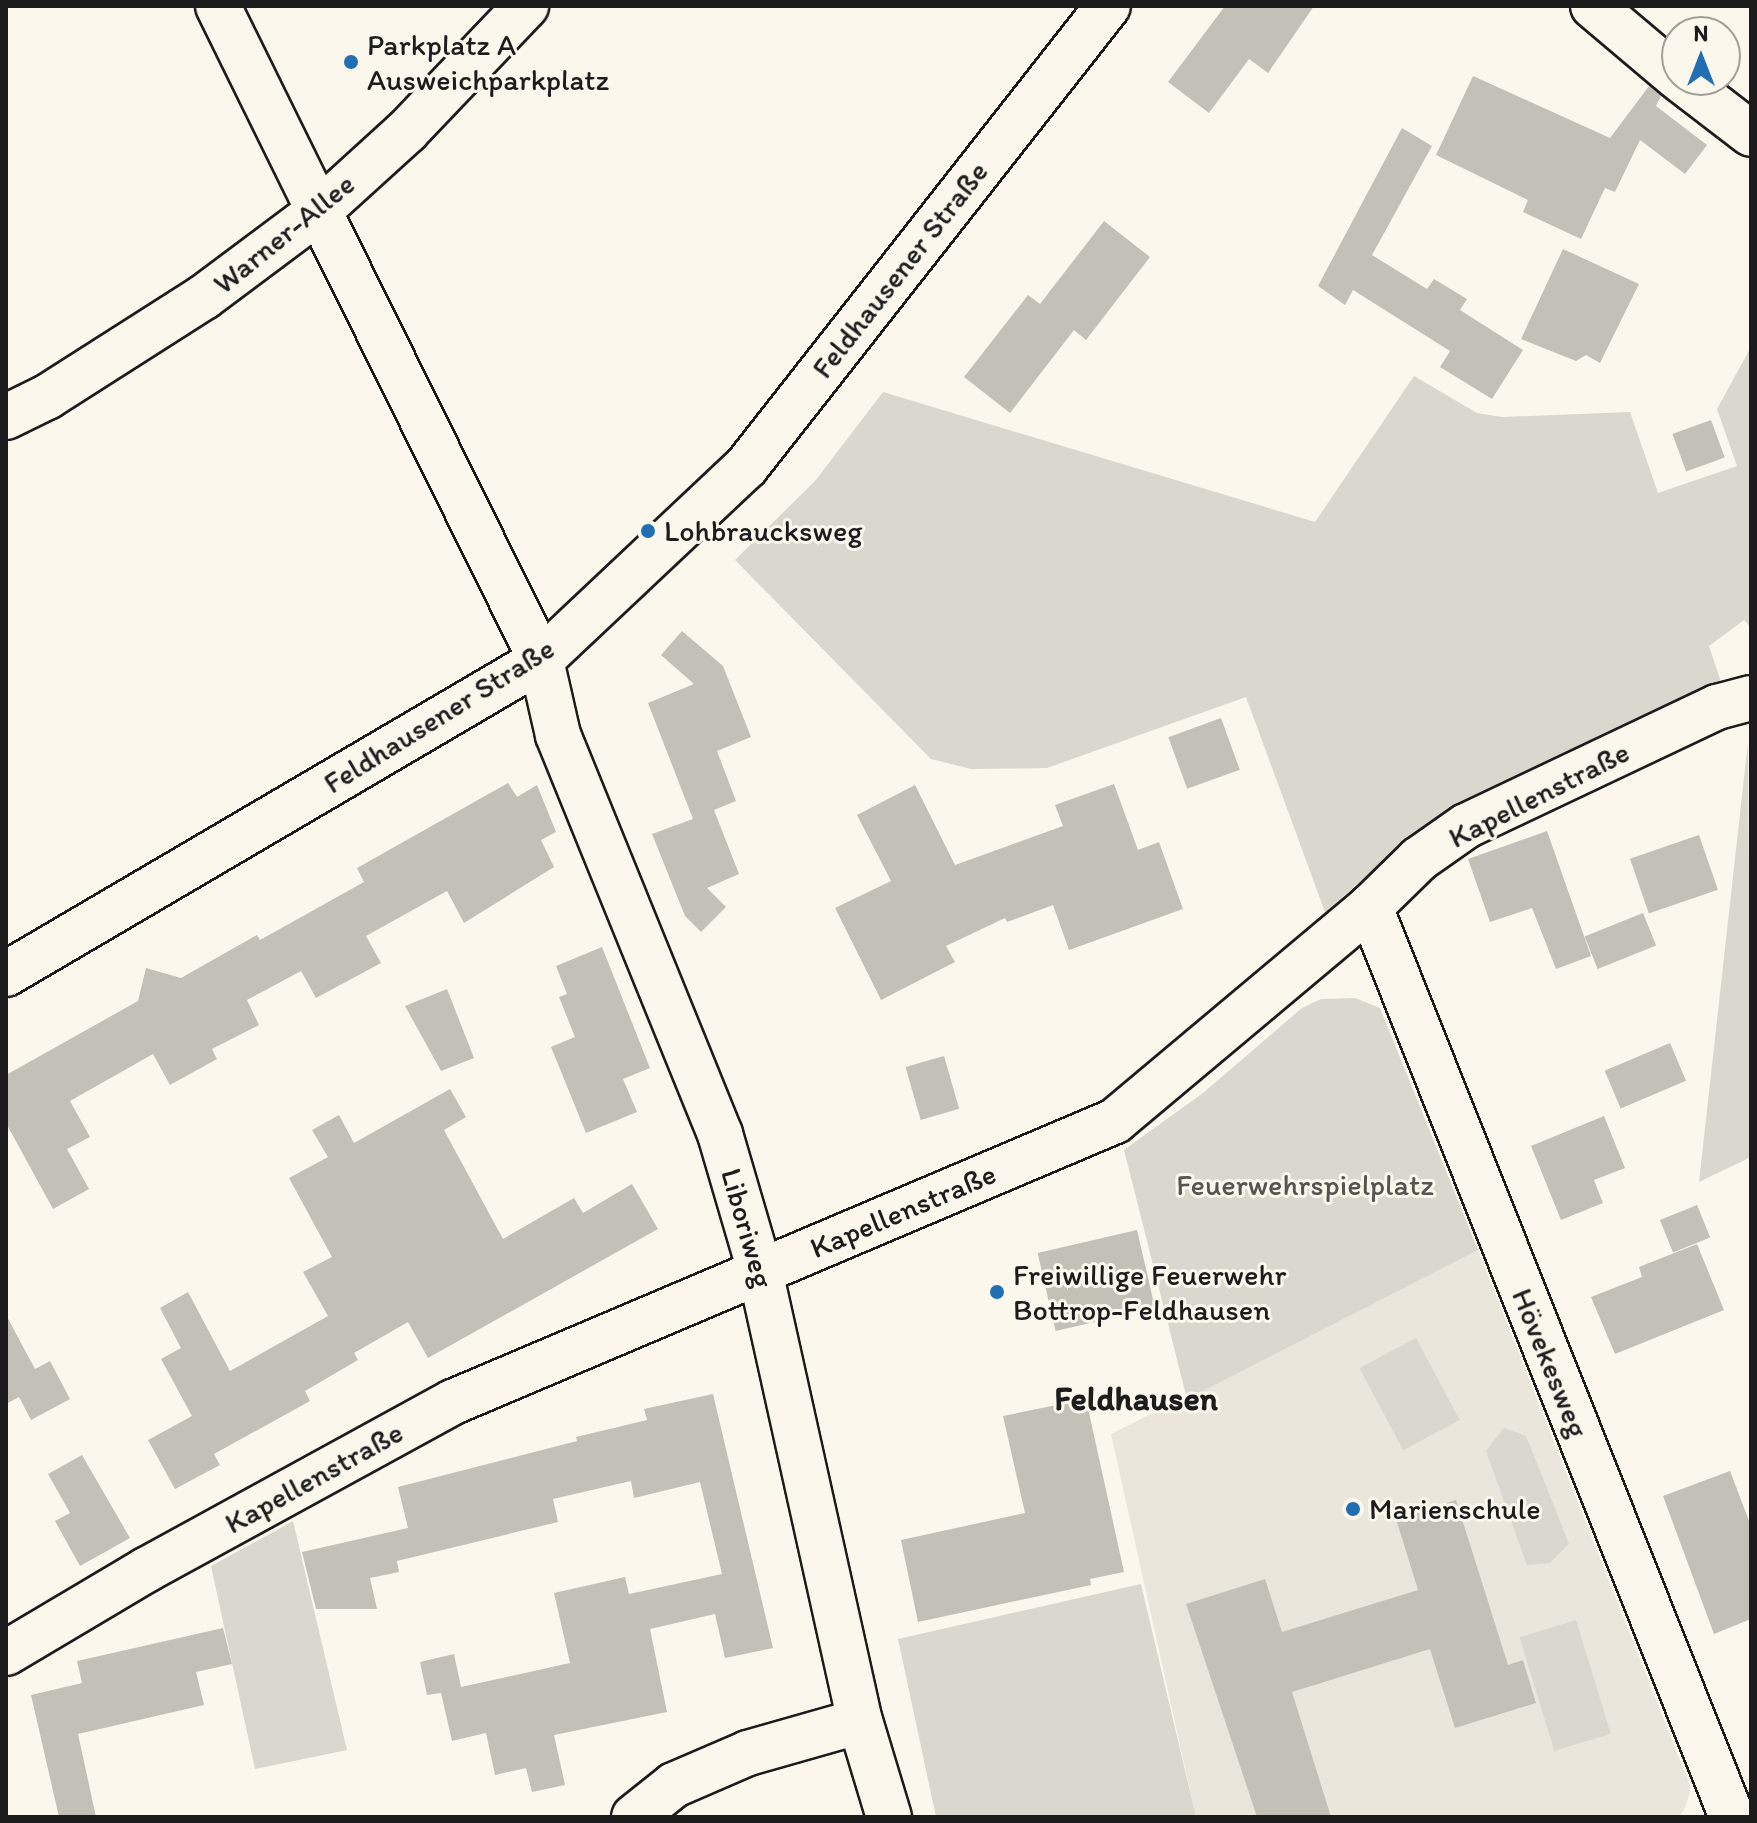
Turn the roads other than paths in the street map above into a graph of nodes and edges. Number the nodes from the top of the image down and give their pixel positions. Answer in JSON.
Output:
{"nodes":[{"id":1,"x":218,"y":6,"type":"edge"},
{"id":2,"x":526,"y":6,"type":"edge"},
{"id":3,"x":1108,"y":6,"type":"edge"},
{"id":4,"x":1593,"y":6,"type":"edge"},
{"id":5,"x":1661,"y":63,"type":"edge"},
{"id":6,"x":1702,"y":96,"type":"edge"},
{"id":7,"x":1751,"y":134,"type":"edge"},
{"id":8,"x":319,"y":211,"type":"junction"},
{"id":9,"x":6,"y":417,"type":"edge"},
{"id":10,"x":541,"y":660,"type":"junction"},
{"id":11,"x":1751,"y":698,"type":"edge"},
{"id":12,"x":1370,"y":907,"type":"junction"},
{"id":13,"x":6,"y":974,"type":"edge"},
{"id":14,"x":760,"y":1271,"type":"junction"},
{"id":15,"x":6,"y":1653,"type":"edge"},
{"id":16,"x":860,"y":1721,"type":"junction"},
{"id":17,"x":634,"y":1817,"type":"edge"},
{"id":18,"x":889,"y":1817,"type":"edge"},
{"id":19,"x":1732,"y":1817,"type":"edge"}],
"edges":[{"from":1,"to":8,"type":"street"},
{"from":2,"to":8,"type":"street","name":"Warner-Allee"},
{"from":3,"to":10,"type":"street","name":"Feldhausener Straße"},
{"from":4,"to":5,"type":"street"},
{"from":6,"to":7,"type":"street"},
{"from":8,"to":9,"type":"street","name":"Warner-Allee"},
{"from":8,"to":10,"type":"street"},
{"from":10,"to":13,"type":"street","name":"Feldhausener Straße"},
{"from":10,"to":14,"type":"street","name":"Liboriweg"},
{"from":11,"to":12,"type":"street","name":"Kapellenstraße"},
{"from":12,"to":14,"type":"street","name":"Kapellenstraße"},
{"from":12,"to":19,"type":"street","name":"Hövekesweg"},
{"from":14,"to":15,"type":"street","name":"Kapellenstraße"},
{"from":14,"to":16,"type":"street","name":"Liboriweg"},
{"from":16,"to":17,"type":"street"},
{"from":16,"to":18,"type":"street","name":"Liboriweg"}]}
